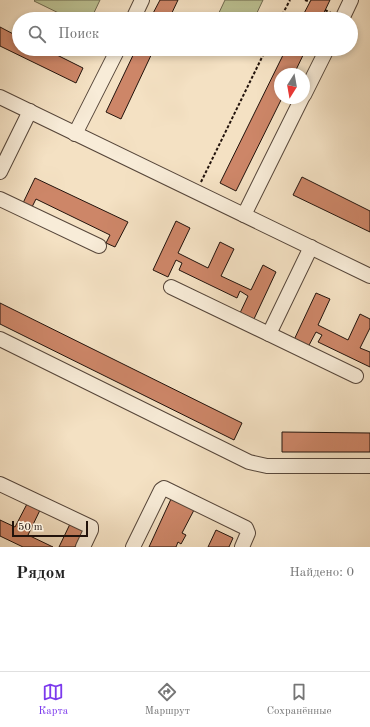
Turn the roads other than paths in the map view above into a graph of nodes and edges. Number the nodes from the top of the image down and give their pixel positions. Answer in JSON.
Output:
{"nodes":[{"id":1,"x":142,"y":0,"type":"edge"},
{"id":2,"x":351,"y":0,"type":"edge"},
{"id":3,"x":136,"y":12,"type":"edge"},
{"id":4,"x":345,"y":12,"type":"edge"},
{"id":5,"x":114,"y":56,"type":"edge"},
{"id":6,"x":323,"y":56,"type":"edge"},
{"id":7,"x":310,"y":82,"type":"edge"},
{"id":8,"x":0,"y":97,"type":"edge"},
{"id":9,"x":299,"y":104,"type":"edge"},
{"id":10,"x":30,"y":111,"type":"junction"},
{"id":11,"x":75,"y":134,"type":"junction"},
{"id":12,"x":0,"y":172,"type":"edge"},
{"id":13,"x":0,"y":199,"type":"edge"},
{"id":14,"x":244,"y":215,"type":"junction"},
{"id":15,"x":99,"y":246,"type":"dead end"},
{"id":16,"x":311,"y":247,"type":"junction"},
{"id":17,"x":370,"y":276,"type":"edge"},
{"id":18,"x":171,"y":288,"type":"dead end"},
{"id":19,"x":269,"y":334,"type":"junction"},
{"id":20,"x":0,"y":339,"type":"edge"},
{"id":21,"x":356,"y":376,"type":"dead end"},
{"id":22,"x":370,"y":466,"type":"edge"},
{"id":23,"x":0,"y":484,"type":"edge"},
{"id":24,"x":83,"y":547,"type":"edge"},
{"id":25,"x":134,"y":547,"type":"edge"},
{"id":26,"x":242,"y":547,"type":"edge"}],
"edges":[{"from":1,"to":3,"type":"lane"},
{"from":2,"to":4,"type":"lane"},
{"from":5,"to":11,"type":"lane"},
{"from":6,"to":7,"type":"lane"},
{"from":8,"to":10,"type":"lane"},
{"from":9,"to":14,"type":"lane"},
{"from":10,"to":11,"type":"lane"},
{"from":10,"to":12,"type":"lane"},
{"from":11,"to":14,"type":"lane"},
{"from":13,"to":15,"type":"lane"},
{"from":14,"to":16,"type":"lane"},
{"from":16,"to":17,"type":"lane"},
{"from":16,"to":19,"type":"lane"},
{"from":18,"to":19,"type":"lane"},
{"from":19,"to":21,"type":"lane"},
{"from":20,"to":22,"type":"lane"},
{"from":23,"to":24,"type":"lane"},
{"from":25,"to":26,"type":"lane"}]}
